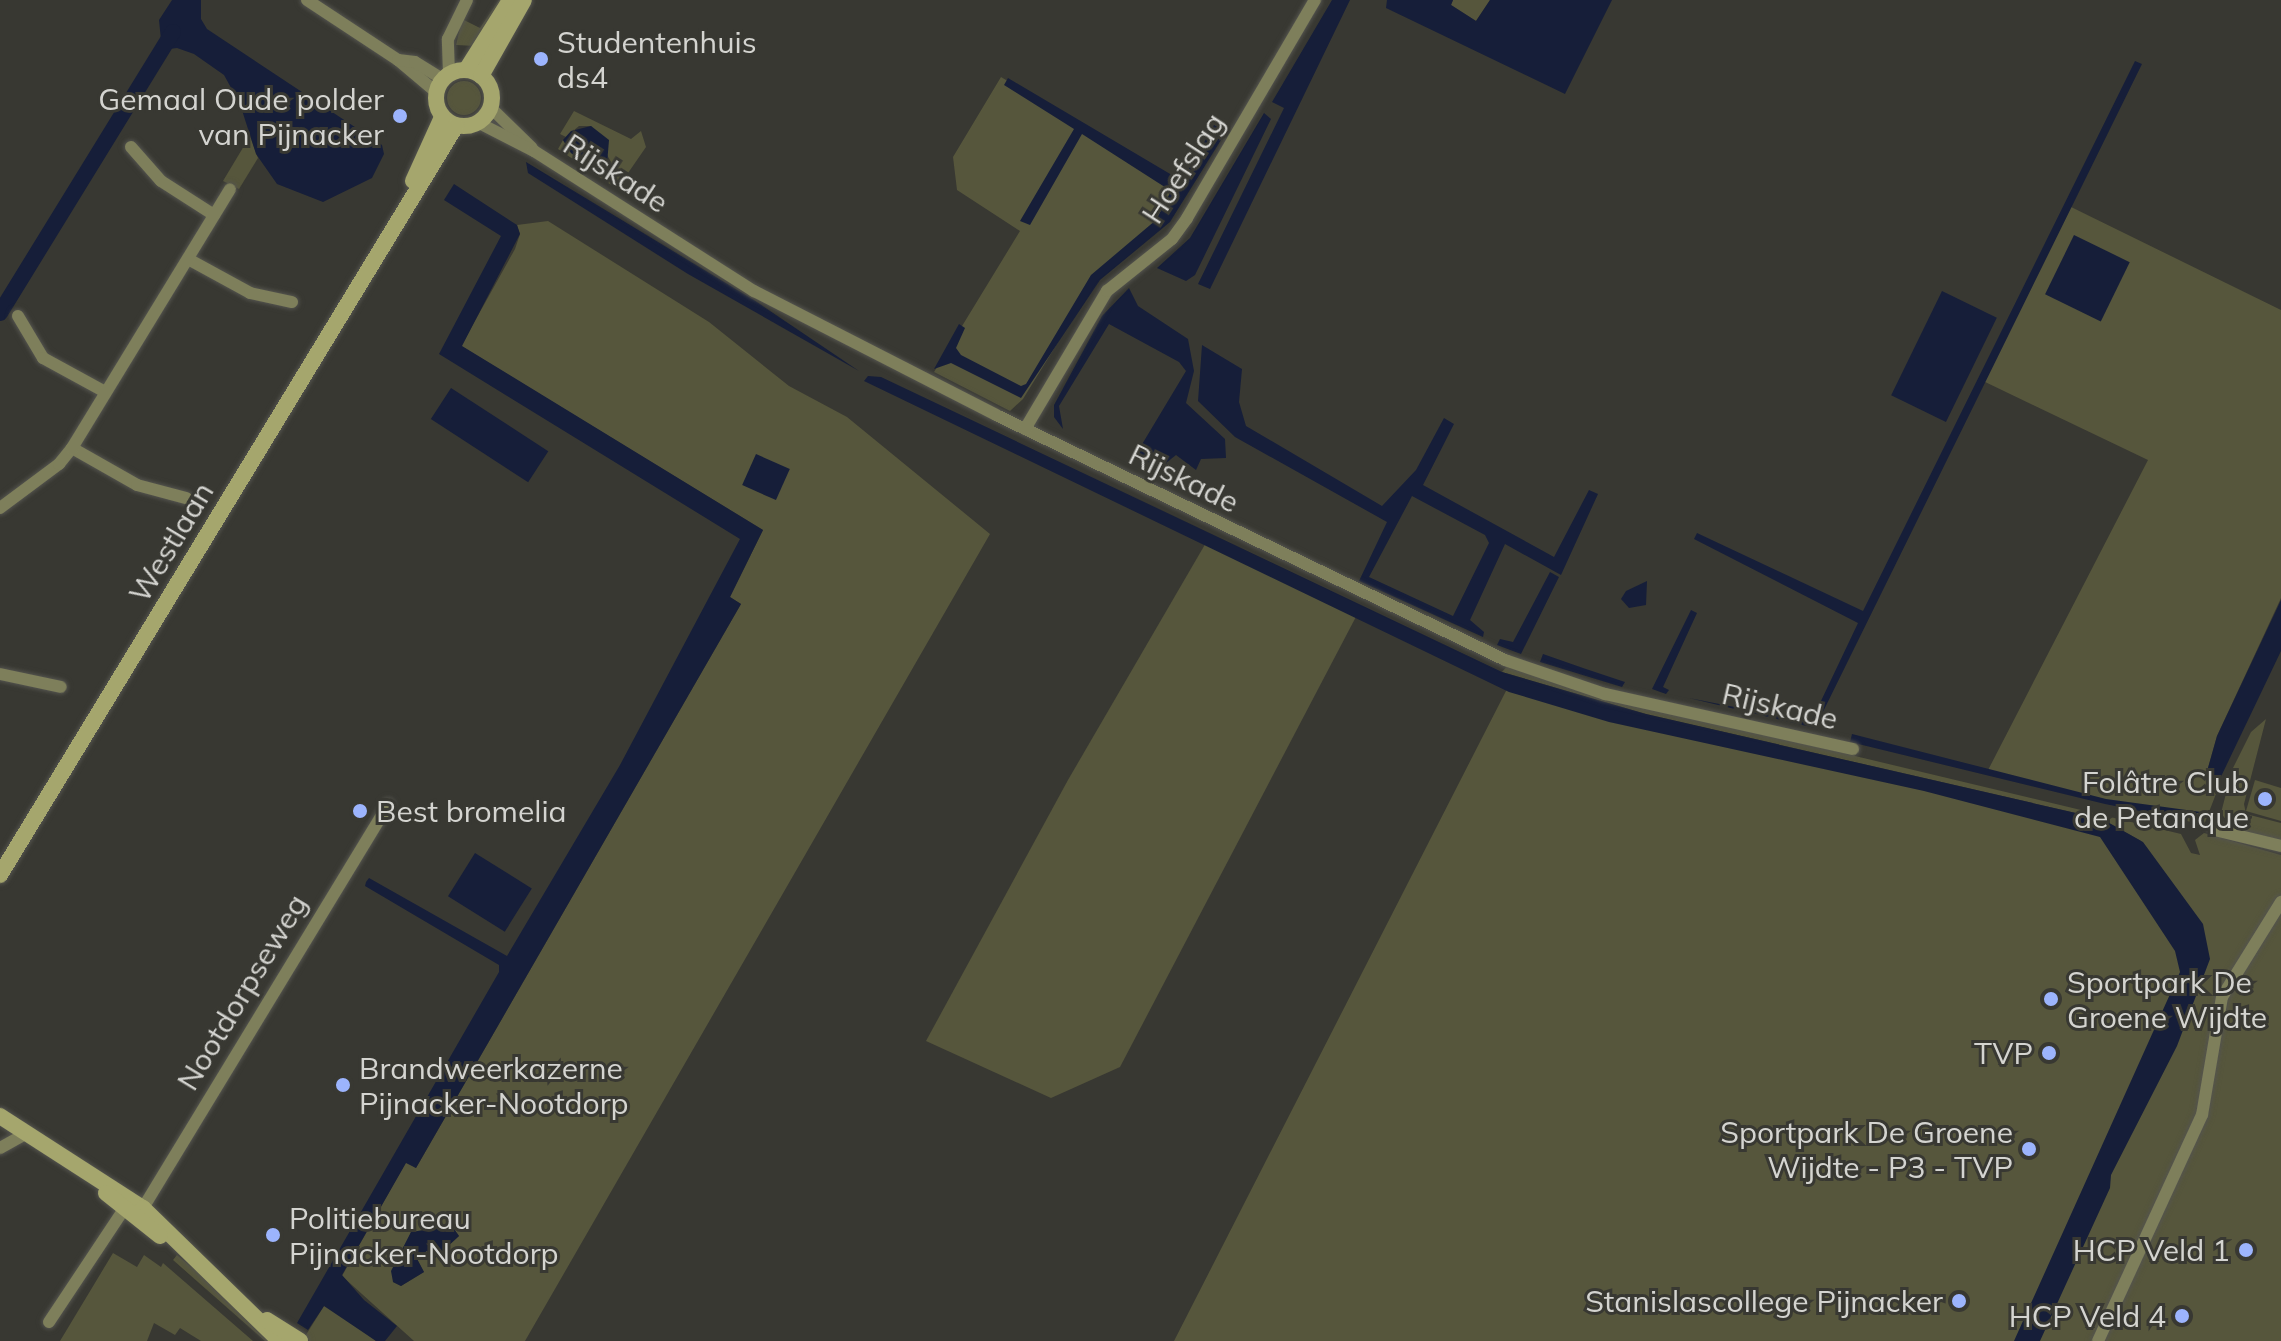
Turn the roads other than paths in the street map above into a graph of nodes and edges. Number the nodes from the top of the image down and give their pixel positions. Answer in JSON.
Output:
{"nodes":[{"id":1,"x":307,"y":0,"type":"edge"},
{"id":2,"x":467,"y":0,"type":"edge"},
{"id":3,"x":510,"y":0,"type":"edge"},
{"id":4,"x":524,"y":0,"type":"edge"},
{"id":5,"x":1315,"y":0,"type":"edge"},
{"id":6,"x":455,"y":78,"type":"junction"},
{"id":7,"x":491,"y":108,"type":"junction"},
{"id":8,"x":449,"y":122,"type":"junction"},
{"id":9,"x":479,"y":123,"type":"junction"},
{"id":10,"x":131,"y":147,"type":"dead end"},
{"id":11,"x":534,"y":151,"type":"junction"},
{"id":12,"x":230,"y":189,"type":"dead end"},
{"id":13,"x":214,"y":215,"type":"junction"},
{"id":14,"x":188,"y":259,"type":"junction"},
{"id":15,"x":292,"y":302,"type":"dead end"},
{"id":16,"x":18,"y":316,"type":"dead end"},
{"id":17,"x":105,"y":392,"type":"junction"},
{"id":18,"x":1025,"y":429,"type":"junction"},
{"id":19,"x":72,"y":448,"type":"junction"},
{"id":20,"x":186,"y":498,"type":"dead end"},
{"id":21,"x":0,"y":508,"type":"edge"},
{"id":22,"x":0,"y":674,"type":"edge"},
{"id":23,"x":61,"y":687,"type":"dead end"},
{"id":24,"x":1853,"y":749,"type":"dead end"},
{"id":25,"x":388,"y":805,"type":"dead end"},
{"id":26,"x":2215,"y":830,"type":"dead end"},
{"id":27,"x":2281,"y":846,"type":"edge"},
{"id":28,"x":0,"y":875,"type":"edge"},
{"id":29,"x":2281,"y":902,"type":"edge"},
{"id":30,"x":0,"y":1116,"type":"edge"},
{"id":31,"x":25,"y":1134,"type":"junction"},
{"id":32,"x":0,"y":1148,"type":"edge"},
{"id":33,"x":81,"y":1171,"type":"junction"},
{"id":34,"x":143,"y":1208,"type":"junction"},
{"id":35,"x":124,"y":1209,"type":"junction"},
{"id":36,"x":207,"y":1268,"type":"junction"},
{"id":37,"x":259,"y":1315,"type":"junction"},
{"id":38,"x":49,"y":1322,"type":"dead end"},
{"id":39,"x":280,"y":1341,"type":"edge"},
{"id":40,"x":300,"y":1341,"type":"edge"},
{"id":41,"x":2098,"y":1341,"type":"edge"}],
"edges":[{"from":1,"to":6,"type":"street"},
{"from":2,"to":6,"type":"street"},
{"from":3,"to":6,"type":"main road"},
{"from":4,"to":6,"type":"main road"},
{"from":5,"to":18,"type":"street","name":"Hoefslag"},
{"from":6,"to":7,"type":"main road"},
{"from":6,"to":8,"type":"main road"},
{"from":7,"to":9,"type":"main road"},
{"from":7,"to":11,"type":"street","name":"Rijskade"},
{"from":8,"to":9,"type":"main road"},
{"from":8,"to":28,"type":"main road","name":"Westlaan"},
{"from":9,"to":11,"type":"street","name":"Rijskade"},
{"from":10,"to":13,"type":"street"},
{"from":11,"to":18,"type":"street","name":"Rijskade"},
{"from":12,"to":13,"type":"street"},
{"from":13,"to":14,"type":"street"},
{"from":14,"to":15,"type":"street"},
{"from":14,"to":17,"type":"street"},
{"from":16,"to":17,"type":"street"},
{"from":17,"to":19,"type":"street"},
{"from":18,"to":24,"type":"street","name":"Rijskade"},
{"from":19,"to":20,"type":"street"},
{"from":19,"to":21,"type":"street"},
{"from":22,"to":23,"type":"street"},
{"from":25,"to":34,"type":"street","name":"Nootdorpseweg"},
{"from":26,"to":27,"type":"street"},
{"from":29,"to":41,"type":"street"},
{"from":30,"to":31,"type":"main road"},
{"from":31,"to":32,"type":"street"},
{"from":31,"to":33,"type":"main road"},
{"from":33,"to":34,"type":"main road"},
{"from":33,"to":35,"type":"main road"},
{"from":34,"to":35,"type":"street"},
{"from":34,"to":36,"type":"main road"},
{"from":35,"to":36,"type":"main road"},
{"from":35,"to":38,"type":"street"},
{"from":36,"to":37,"type":"main road"},
{"from":37,"to":39,"type":"main road"},
{"from":37,"to":40,"type":"main road"}]}
